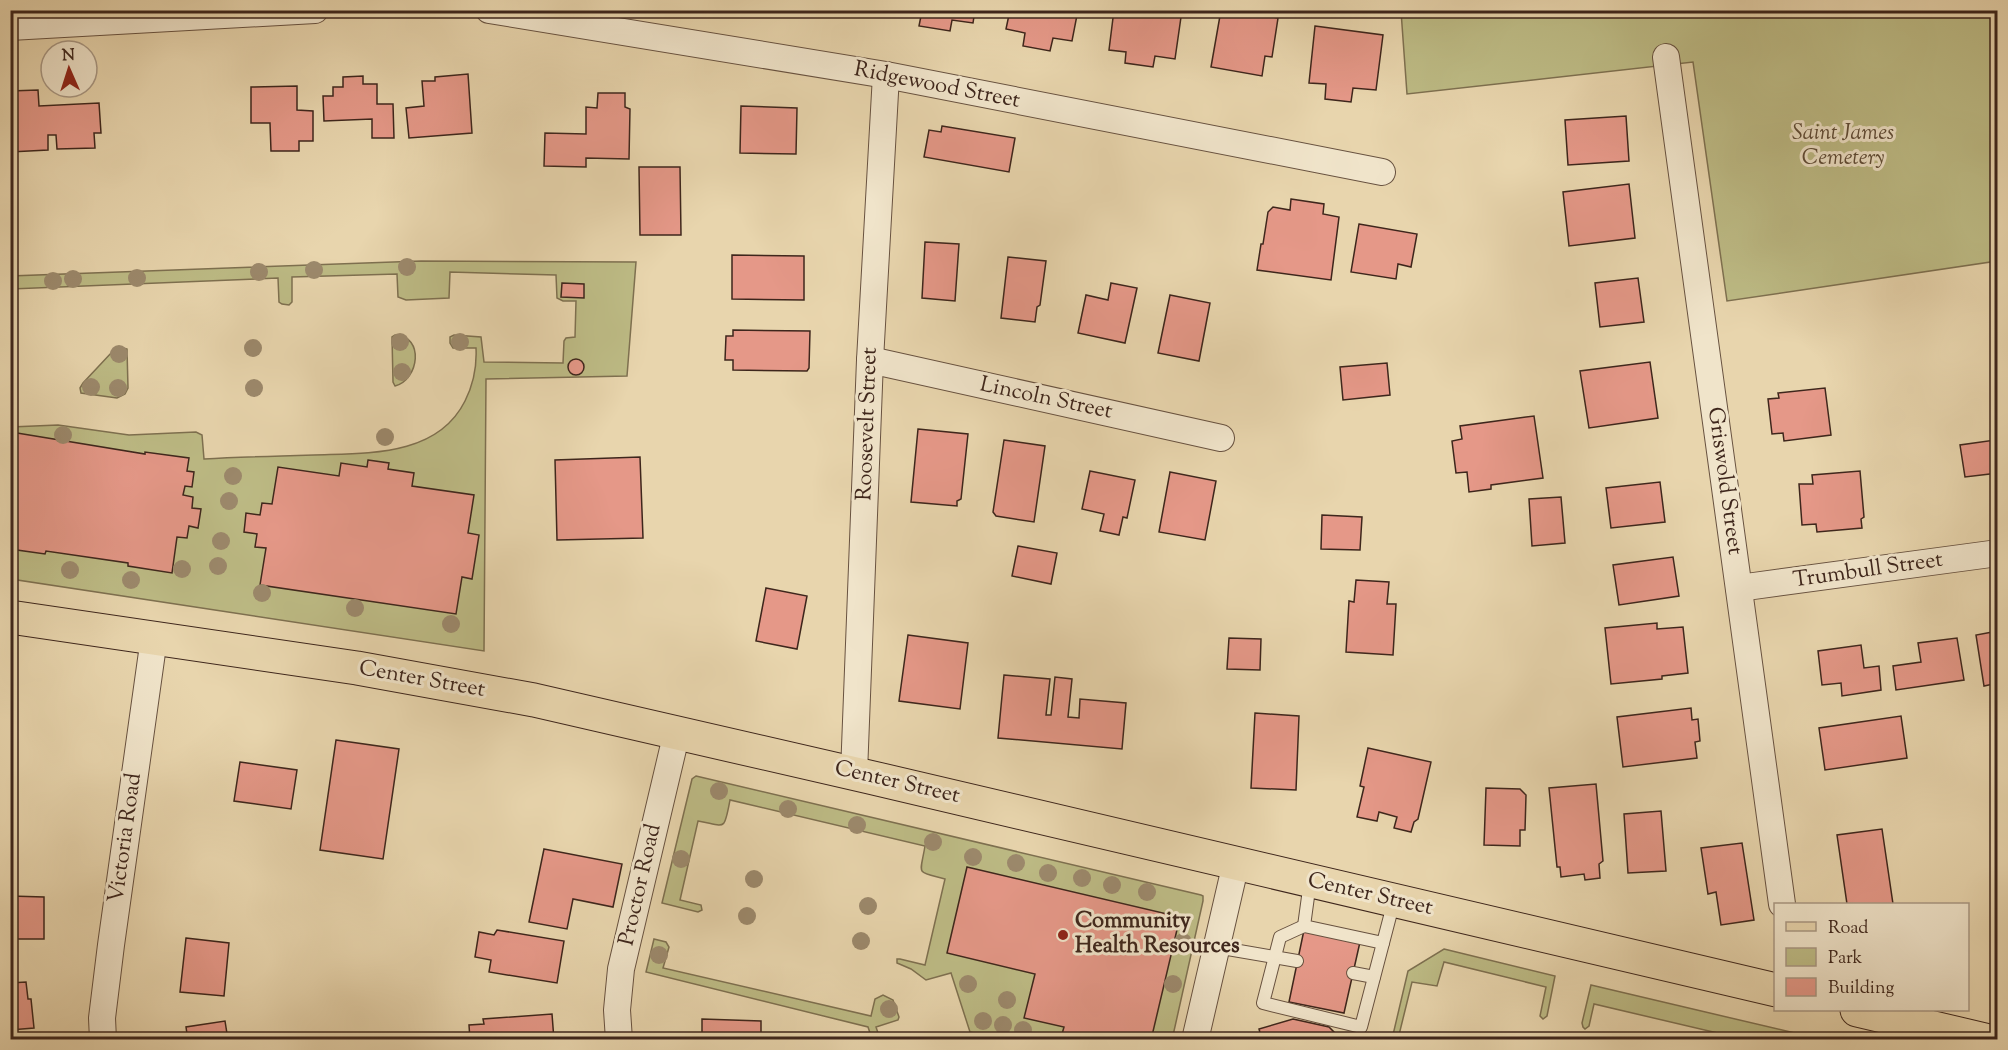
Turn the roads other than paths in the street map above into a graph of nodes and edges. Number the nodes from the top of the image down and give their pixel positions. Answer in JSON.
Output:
{"nodes":[{"id":1,"x":315,"y":10,"type":"edge"},
{"id":2,"x":489,"y":10,"type":"edge"},
{"id":3,"x":10,"y":27,"type":"edge"},
{"id":4,"x":1665,"y":57,"type":"dead end"},
{"id":5,"x":886,"y":75,"type":"junction"},
{"id":6,"x":1382,"y":172,"type":"dead end"},
{"id":7,"x":870,"y":360,"type":"junction"},
{"id":8,"x":1221,"y":438,"type":"dead end"},
{"id":9,"x":1998,"y":554,"type":"edge"},
{"id":10,"x":1739,"y":588,"type":"junction"},
{"id":11,"x":10,"y":617,"type":"edge"},
{"id":12,"x":154,"y":638,"type":"junction"},
{"id":13,"x":677,"y":732,"type":"junction"},
{"id":14,"x":854,"y":773,"type":"junction"},
{"id":15,"x":1236,"y":863,"type":"junction"},
{"id":16,"x":1310,"y":881,"type":"junction"},
{"id":17,"x":1394,"y":901,"type":"junction"},
{"id":18,"x":1782,"y":903,"type":"edge"},
{"id":19,"x":1304,"y":926,"type":"junction"},
{"id":20,"x":1383,"y":943,"type":"junction"},
{"id":21,"x":1216,"y":947,"type":"junction"},
{"id":22,"x":1275,"y":958,"type":"junction"},
{"id":23,"x":1297,"y":961,"type":"dead end"},
{"id":24,"x":1353,"y":973,"type":"dead end"},
{"id":25,"x":1374,"y":977,"type":"junction"},
{"id":26,"x":1774,"y":990,"type":"edge"},
{"id":27,"x":1861,"y":1011,"type":"edge"},
{"id":28,"x":1972,"y":1038,"type":"edge"},
{"id":29,"x":104,"y":1040,"type":"edge"},
{"id":30,"x":619,"y":1040,"type":"edge"},
{"id":31,"x":1195,"y":1040,"type":"edge"}],
"edges":[{"from":1,"to":3,"type":"street"},
{"from":2,"to":5,"type":"street","name":"Ridgewood Street"},
{"from":4,"to":10,"type":"street","name":"Griswold Street"},
{"from":5,"to":6,"type":"street","name":"Ridgewood Street"},
{"from":5,"to":7,"type":"street","name":"Roosevelt Street"},
{"from":7,"to":8,"type":"street","name":"Lincoln Street"},
{"from":7,"to":14,"type":"street","name":"Roosevelt Street"},
{"from":9,"to":10,"type":"street","name":"Trumbull Street"},
{"from":10,"to":18,"type":"street","name":"Griswold Street"},
{"from":11,"to":12,"type":"main road","name":"Center Street"},
{"from":12,"to":13,"type":"main road","name":"Center Street"},
{"from":12,"to":29,"type":"street","name":"Victoria Road"},
{"from":13,"to":14,"type":"main road","name":"Center Street"},
{"from":13,"to":30,"type":"street","name":"Proctor Road"},
{"from":14,"to":15,"type":"main road","name":"Center Street"},
{"from":15,"to":16,"type":"main road","name":"Center Street"},
{"from":15,"to":21,"type":"street"},
{"from":16,"to":17,"type":"main road","name":"Center Street"},
{"from":16,"to":19,"type":"lane"},
{"from":17,"to":20,"type":"lane"},
{"from":17,"to":26,"type":"main road","name":"Center Street"},
{"from":19,"to":20,"type":"lane"},
{"from":19,"to":22,"type":"lane"},
{"from":20,"to":25,"type":"lane"},
{"from":21,"to":22,"type":"lane"},
{"from":21,"to":31,"type":"street"},
{"from":22,"to":23,"type":"lane"},
{"from":22,"to":25,"type":"lane"},
{"from":24,"to":25,"type":"lane"},
{"from":27,"to":28,"type":"main road"}]}
